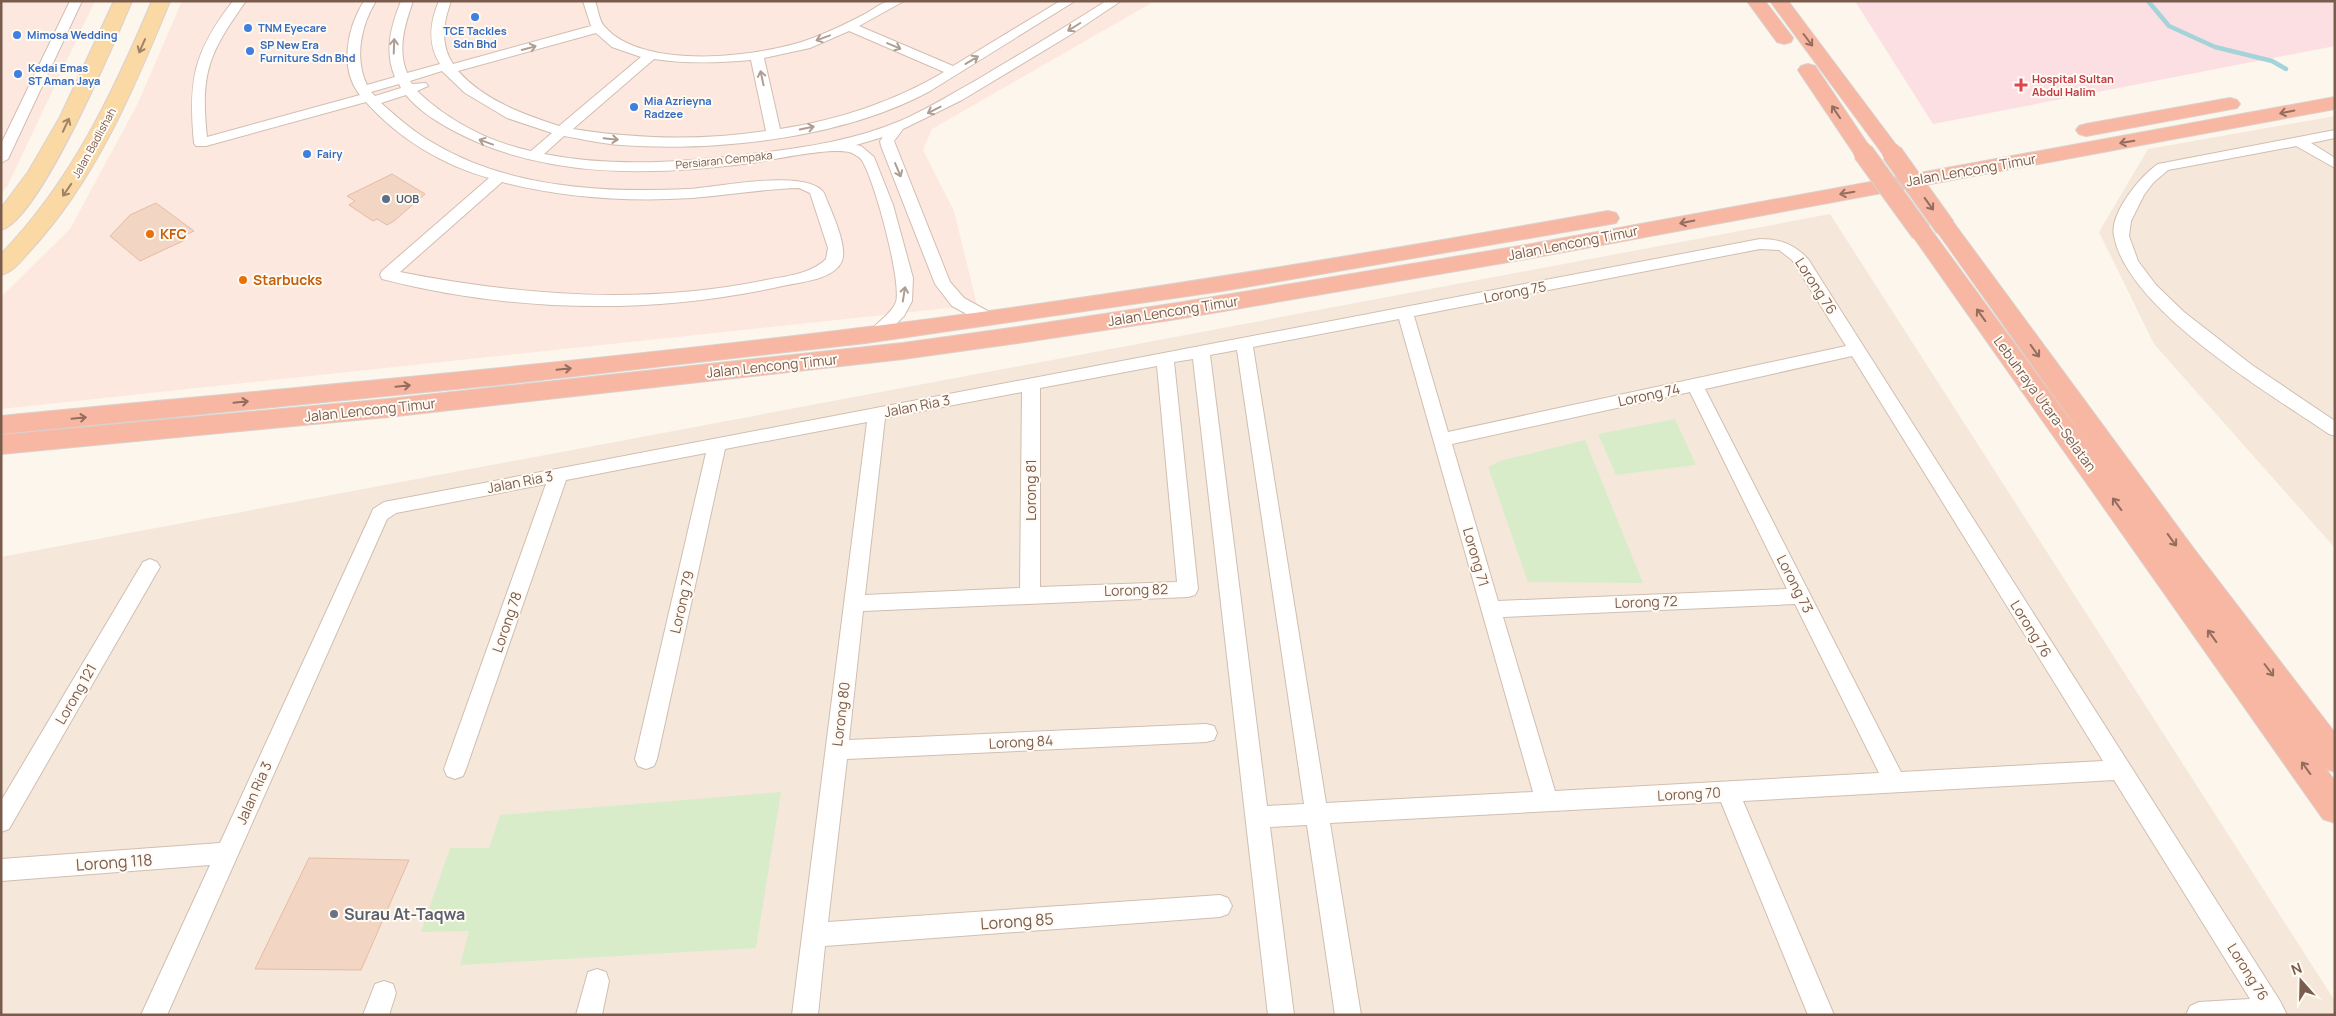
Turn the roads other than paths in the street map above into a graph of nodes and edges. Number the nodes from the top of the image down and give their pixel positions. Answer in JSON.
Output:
{"nodes":[{"id":1,"x":76,"y":1,"type":"edge"},
{"id":2,"x":123,"y":1,"type":"edge"},
{"id":3,"x":161,"y":1,"type":"edge"},
{"id":4,"x":240,"y":1,"type":"edge"},
{"id":5,"x":370,"y":1,"type":"edge"},
{"id":6,"x":408,"y":1,"type":"edge"},
{"id":7,"x":445,"y":1,"type":"edge"},
{"id":8,"x":590,"y":1,"type":"edge"},
{"id":9,"x":898,"y":1,"type":"edge"},
{"id":10,"x":1069,"y":1,"type":"edge"},
{"id":11,"x":1115,"y":1,"type":"edge"},
{"id":12,"x":1756,"y":1,"type":"edge"},
{"id":13,"x":1779,"y":1,"type":"edge"},
{"id":14,"x":850,"y":27,"type":"junction"},
{"id":15,"x":599,"y":28,"type":"junction"},
{"id":16,"x":651,"y":55,"type":"junction"},
{"id":17,"x":757,"y":56,"type":"junction"},
{"id":18,"x":449,"y":71,"type":"junction"},
{"id":19,"x":953,"y":71,"type":"junction"},
{"id":20,"x":406,"y":84,"type":"junction"},
{"id":21,"x":2335,"y":85,"type":"edge"},
{"id":22,"x":367,"y":96,"type":"junction"},
{"id":23,"x":2335,"y":103,"type":"edge"},
{"id":24,"x":898,"y":127,"type":"junction"},
{"id":25,"x":563,"y":132,"type":"junction"},
{"id":26,"x":774,"y":134,"type":"junction"},
{"id":27,"x":2335,"y":134,"type":"edge"},
{"id":28,"x":2298,"y":141,"type":"junction"},
{"id":29,"x":832,"y":146,"type":"junction"},
{"id":30,"x":518,"y":152,"type":"junction"},
{"id":31,"x":536,"y":157,"type":"junction"},
{"id":32,"x":1,"y":159,"type":"edge"},
{"id":33,"x":2335,"y":164,"type":"edge"},
{"id":34,"x":502,"y":176,"type":"junction"},
{"id":35,"x":1,"y":224,"type":"edge"},
{"id":36,"x":1933,"y":229,"type":"junction"},
{"id":37,"x":1786,"y":246,"type":"joint"},
{"id":38,"x":1,"y":268,"type":"edge"},
{"id":39,"x":1405,"y":313,"type":"junction"},
{"id":40,"x":990,"y":319,"type":"junction"},
{"id":41,"x":877,"y":333,"type":"junction"},
{"id":42,"x":1244,"y":344,"type":"junction"},
{"id":43,"x":1856,"y":350,"type":"junction"},
{"id":44,"x":1201,"y":353,"type":"junction"},
{"id":45,"x":1165,"y":359,"type":"junction"},
{"id":46,"x":1032,"y":384,"type":"junction"},
{"id":47,"x":1695,"y":385,"type":"junction"},
{"id":48,"x":877,"y":413,"type":"junction"},
{"id":49,"x":1,"y":424,"type":"edge"},
{"id":50,"x":2335,"y":430,"type":"edge"},
{"id":51,"x":35,"y":432,"type":"junction"},
{"id":52,"x":1442,"y":440,"type":"junction"},
{"id":53,"x":717,"y":444,"type":"junction"},
{"id":54,"x":1,"y":447,"type":"edge"},
{"id":55,"x":559,"y":474,"type":"junction"},
{"id":56,"x":150,"y":567,"type":"dead end"},
{"id":57,"x":1030,"y":596,"type":"junction"},
{"id":58,"x":1801,"y":596,"type":"junction"},
{"id":59,"x":855,"y":603,"type":"junction"},
{"id":60,"x":1491,"y":609,"type":"junction"},
{"id":61,"x":1206,"y":733,"type":"dead end"},
{"id":62,"x":837,"y":750,"type":"junction"},
{"id":63,"x":2335,"y":758,"type":"edge"},
{"id":64,"x":646,"y":759,"type":"dead end"},
{"id":65,"x":455,"y":769,"type":"dead end"},
{"id":66,"x":2120,"y":770,"type":"junction"},
{"id":67,"x":1895,"y":783,"type":"junction"},
{"id":68,"x":1728,"y":792,"type":"junction"},
{"id":69,"x":1547,"y":802,"type":"junction"},
{"id":70,"x":2335,"y":808,"type":"edge"},
{"id":71,"x":1317,"y":814,"type":"junction"},
{"id":72,"x":1257,"y":817,"type":"junction"},
{"id":73,"x":1,"y":822,"type":"edge"},
{"id":74,"x":227,"y":853,"type":"junction"},
{"id":75,"x":1,"y":870,"type":"edge"},
{"id":76,"x":1220,"y":906,"type":"dead end"},
{"id":77,"x":814,"y":936,"type":"junction"},
{"id":78,"x":597,"y":981,"type":"dead end"},
{"id":79,"x":2273,"y":1012,"type":"edge"},
{"id":80,"x":154,"y":1015,"type":"edge"},
{"id":81,"x":589,"y":1015,"type":"edge"},
{"id":82,"x":805,"y":1015,"type":"edge"},
{"id":83,"x":1281,"y":1015,"type":"edge"},
{"id":84,"x":1348,"y":1015,"type":"edge"},
{"id":85,"x":1821,"y":1015,"type":"edge"},
{"id":86,"x":2199,"y":1015,"type":"edge"}],
"edges":[{"from":1,"to":32,"type":"street"},
{"from":35,"to":2,"type":"main road","one_way":true},
{"from":3,"to":38,"type":"main road","name":"Jalan Badlishah","one_way":true},
{"from":4,"to":22,"type":"street"},
{"from":5,"to":22,"type":"street"},
{"from":20,"to":6,"type":"street","name":"Persiaran Cempaka","one_way":true},
{"from":7,"to":18,"type":"street"},
{"from":8,"to":15,"type":"street"},
{"from":9,"to":14,"type":"street"},
{"from":19,"to":10,"type":"street","one_way":true},
{"from":11,"to":24,"type":"street","name":"Persiaran Cempaka","one_way":true},
{"from":36,"to":12,"type":"highway","name":"Lebuhraya Utara–Selatan","one_way":true,"bridge":true},
{"from":13,"to":36,"type":"highway","name":"Lebuhraya Utara–Selatan","one_way":true,"bridge":true},
{"from":14,"to":17,"type":"street","one_way":true},
{"from":14,"to":19,"type":"street","one_way":true},
{"from":15,"to":16,"type":"street"},
{"from":18,"to":15,"type":"street","one_way":true},
{"from":16,"to":17,"type":"street"},
{"from":16,"to":25,"type":"street"},
{"from":26,"to":17,"type":"street","one_way":true},
{"from":18,"to":20,"type":"street"},
{"from":18,"to":25,"type":"street"},
{"from":26,"to":19,"type":"street","one_way":true},
{"from":20,"to":22,"type":"street"},
{"from":30,"to":20,"type":"street","name":"Persiaran Cempaka","one_way":true},
{"from":21,"to":40,"type":"highway","name":"Jalan Lencong Timur"},
{"from":22,"to":34,"type":"street"},
{"from":23,"to":51,"type":"highway","name":"Jalan Lencong Timur","one_way":true},
{"from":24,"to":29,"type":"street","name":"Persiaran Cempaka"},
{"from":24,"to":40,"type":"street","one_way":true},
{"from":25,"to":26,"type":"street","one_way":true},
{"from":25,"to":31,"type":"street"},
{"from":27,"to":28,"type":"street"},
{"from":28,"to":33,"type":"street"},
{"from":28,"to":50,"type":"street"},
{"from":29,"to":31,"type":"street","name":"Persiaran Cempaka"},
{"from":41,"to":29,"type":"street","one_way":true},
{"from":30,"to":31,"type":"street","name":"Persiaran Cempaka"},
{"from":30,"to":34,"type":"street"},
{"from":31,"to":34,"type":"street"},
{"from":34,"to":34,"type":"street"},
{"from":36,"to":63,"type":"highway","name":"Lebuhraya Utara–Selatan","one_way":true},
{"from":70,"to":36,"type":"highway","name":"Lebuhraya Utara–Selatan","one_way":true},
{"from":37,"to":39,"type":"street","name":"Lorong 75"},
{"from":37,"to":43,"type":"street","name":"Lorong 76"},
{"from":39,"to":42,"type":"street","name":"Lorong 75"},
{"from":39,"to":52,"type":"street","name":"Lorong 71"},
{"from":40,"to":41,"type":"highway","name":"Jalan Lencong Timur"},
{"from":51,"to":41,"type":"highway","name":"Jalan Lencong Timur","one_way":true},
{"from":42,"to":44,"type":"street","name":"Lorong 75"},
{"from":42,"to":71,"type":"street"},
{"from":43,"to":47,"type":"street","name":"Lorong 74"},
{"from":43,"to":66,"type":"street","name":"Lorong 76"},
{"from":44,"to":45,"type":"street","name":"Jalan Ria 3"},
{"from":44,"to":72,"type":"street"},
{"from":45,"to":46,"type":"street","name":"Jalan Ria 3"},
{"from":45,"to":57,"type":"street","name":"Lorong 82"},
{"from":46,"to":48,"type":"street","name":"Jalan Ria 3"},
{"from":46,"to":57,"type":"street","name":"Lorong 81"},
{"from":47,"to":52,"type":"street","name":"Lorong 74"},
{"from":47,"to":58,"type":"street","name":"Lorong 73"},
{"from":48,"to":53,"type":"street","name":"Jalan Ria 3"},
{"from":48,"to":59,"type":"street","name":"Lorong 80"},
{"from":49,"to":51,"type":"highway","name":"Jalan Lencong Timur"},
{"from":51,"to":54,"type":"highway"},
{"from":52,"to":60,"type":"street","name":"Lorong 71"},
{"from":53,"to":55,"type":"street","name":"Jalan Ria 3"},
{"from":53,"to":64,"type":"street","name":"Lorong 79"},
{"from":55,"to":65,"type":"street","name":"Lorong 78"},
{"from":55,"to":74,"type":"street","name":"Jalan Ria 3"},
{"from":56,"to":73,"type":"street","name":"Lorong 121"},
{"from":57,"to":59,"type":"street","name":"Lorong 82"},
{"from":58,"to":60,"type":"street","name":"Lorong 72"},
{"from":58,"to":67,"type":"street","name":"Lorong 73"},
{"from":59,"to":62,"type":"street","name":"Lorong 80"},
{"from":60,"to":69,"type":"street","name":"Lorong 71"},
{"from":61,"to":62,"type":"street","name":"Lorong 84"},
{"from":62,"to":77,"type":"street","name":"Lorong 80"},
{"from":66,"to":67,"type":"street","name":"Lorong 70"},
{"from":66,"to":79,"type":"street","name":"Lorong 76"},
{"from":67,"to":68,"type":"street","name":"Lorong 70"},
{"from":68,"to":69,"type":"street","name":"Lorong 70"},
{"from":68,"to":85,"type":"street"},
{"from":69,"to":71,"type":"street","name":"Lorong 70"},
{"from":71,"to":72,"type":"street","name":"Lorong 70"},
{"from":71,"to":84,"type":"street"},
{"from":72,"to":83,"type":"street"},
{"from":74,"to":75,"type":"street","name":"Lorong 118"},
{"from":74,"to":80,"type":"street","name":"Jalan Ria 3"},
{"from":76,"to":77,"type":"street","name":"Lorong 85"},
{"from":77,"to":82,"type":"street","name":"Lorong 80"},
{"from":78,"to":81,"type":"street"},
{"from":79,"to":86,"type":"street"}]}
